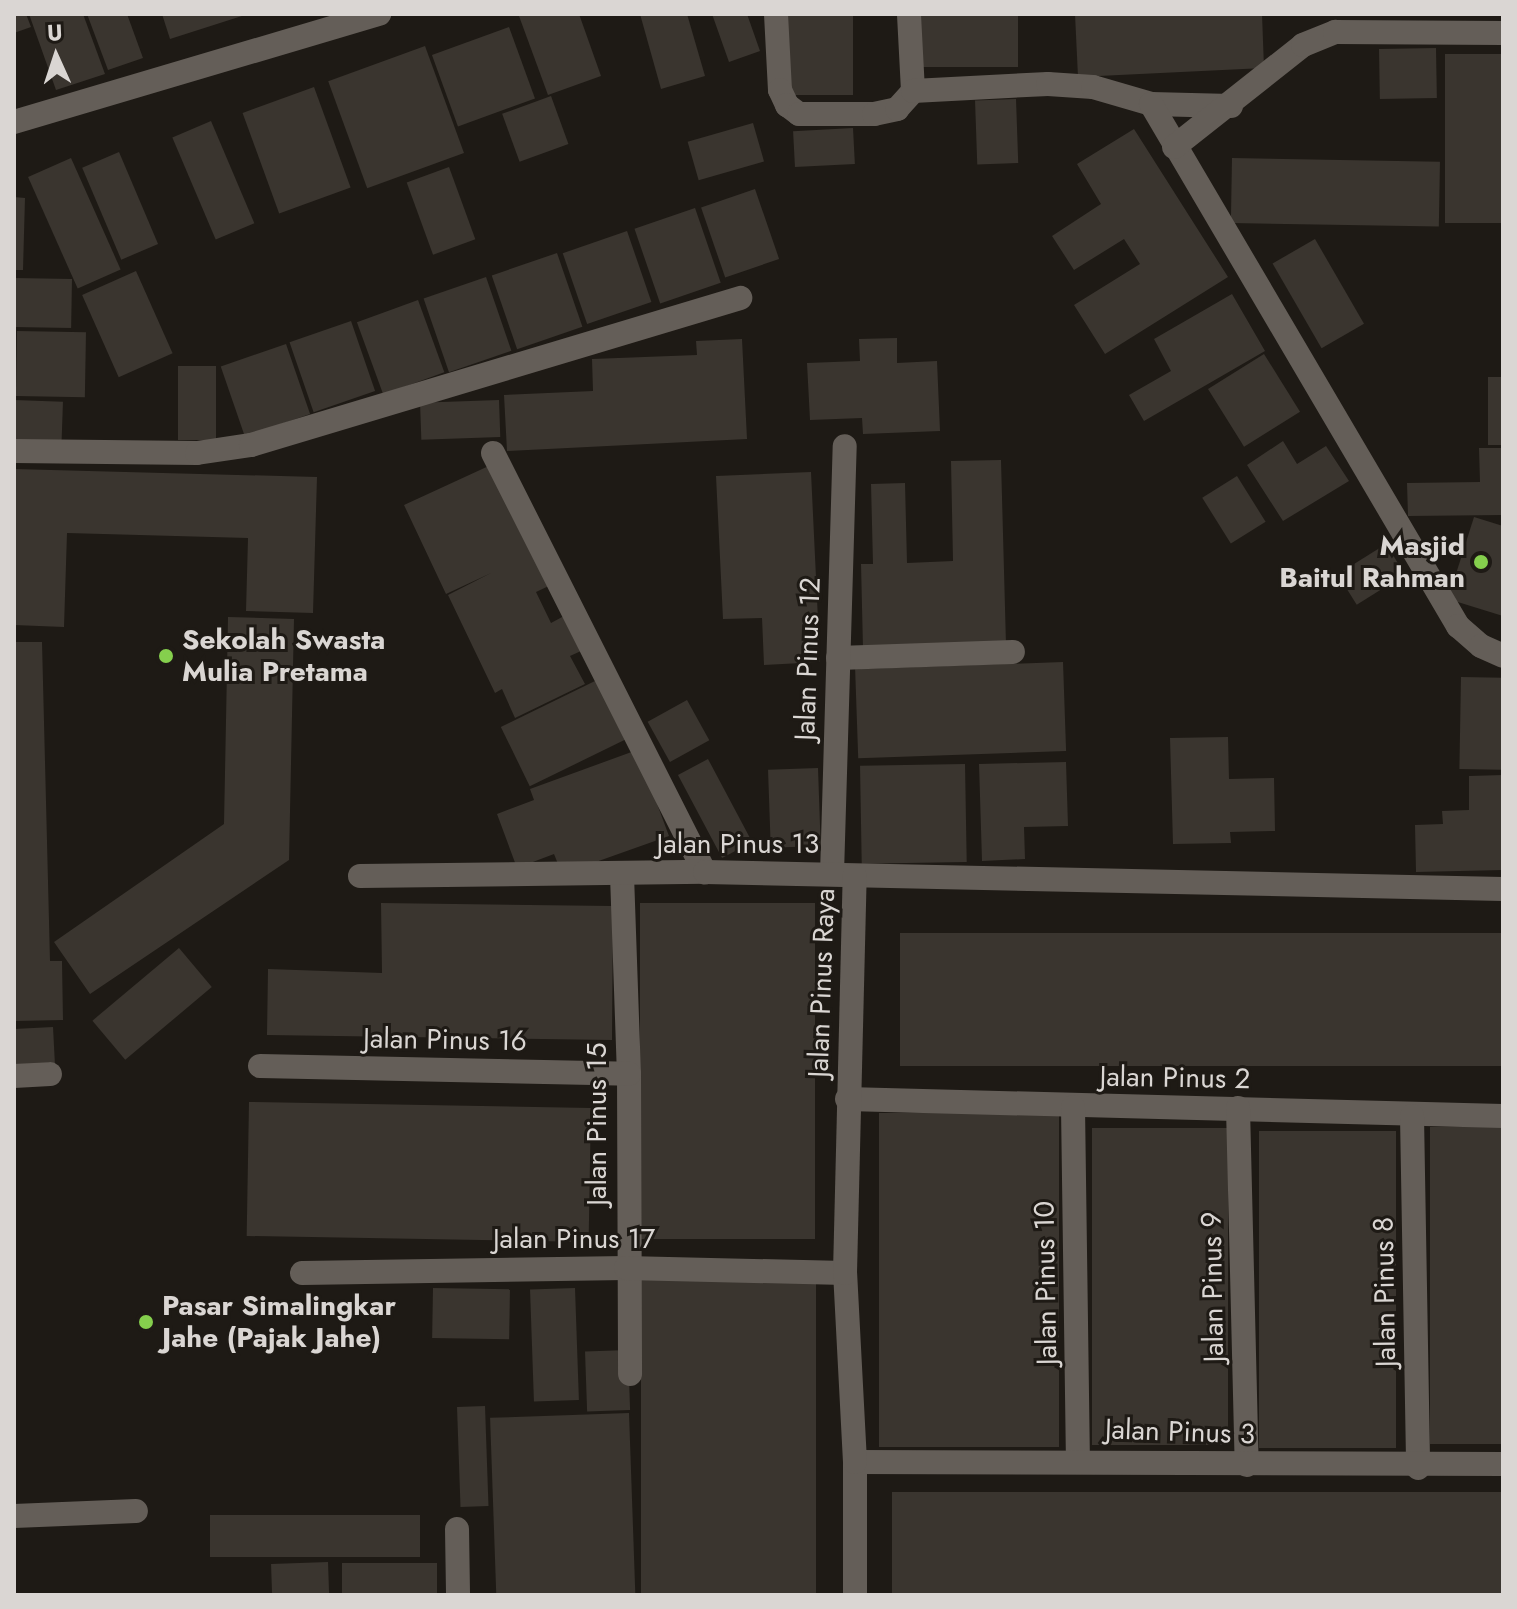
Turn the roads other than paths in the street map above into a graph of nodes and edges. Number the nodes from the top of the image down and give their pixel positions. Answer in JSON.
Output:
{"nodes":[{"id":1,"x":379,"y":14,"type":"edge"},
{"id":2,"x":776,"y":14,"type":"edge"},
{"id":3,"x":909,"y":14,"type":"edge"},
{"id":4,"x":1503,"y":33,"type":"edge"},
{"id":5,"x":913,"y":91,"type":"junction"},
{"id":6,"x":1151,"y":104,"type":"junction"},
{"id":7,"x":1231,"y":106,"type":"junction"},
{"id":8,"x":14,"y":122,"type":"edge"},
{"id":9,"x":1174,"y":147,"type":"junction"},
{"id":10,"x":740,"y":298,"type":"dead end"},
{"id":11,"x":845,"y":446,"type":"dead end"},
{"id":12,"x":14,"y":451,"type":"edge"},
{"id":13,"x":493,"y":453,"type":"dead end"},
{"id":14,"x":1013,"y":652,"type":"dead end"},
{"id":15,"x":1503,"y":656,"type":"edge"},
{"id":16,"x":838,"y":658,"type":"junction"},
{"id":17,"x":705,"y":872,"type":"junction"},
{"id":18,"x":622,"y":875,"type":"junction"},
{"id":19,"x":844,"y":875,"type":"junction"},
{"id":20,"x":360,"y":876,"type":"dead end"},
{"id":21,"x":1503,"y":889,"type":"edge"},
{"id":22,"x":260,"y":1066,"type":"dead end"},
{"id":23,"x":50,"y":1074,"type":"dead end"},
{"id":24,"x":629,"y":1074,"type":"junction"},
{"id":25,"x":14,"y":1076,"type":"edge"},
{"id":26,"x":847,"y":1099,"type":"junction"},
{"id":27,"x":1073,"y":1107,"type":"junction"},
{"id":28,"x":1238,"y":1108,"type":"junction"},
{"id":29,"x":1412,"y":1116,"type":"junction"},
{"id":30,"x":1503,"y":1116,"type":"edge"},
{"id":31,"x":626,"y":1268,"type":"junction"},
{"id":32,"x":302,"y":1273,"type":"dead end"},
{"id":33,"x":845,"y":1273,"type":"junction"},
{"id":34,"x":630,"y":1374,"type":"dead end"},
{"id":35,"x":1078,"y":1459,"type":"junction"},
{"id":36,"x":855,"y":1462,"type":"junction"},
{"id":37,"x":1503,"y":1464,"type":"edge"},
{"id":38,"x":1247,"y":1465,"type":"junction"},
{"id":39,"x":1418,"y":1468,"type":"junction"},
{"id":40,"x":136,"y":1511,"type":"dead end"},
{"id":41,"x":14,"y":1516,"type":"edge"},
{"id":42,"x":457,"y":1529,"type":"dead end"},
{"id":43,"x":458,"y":1595,"type":"edge"},
{"id":44,"x":855,"y":1595,"type":"edge"}],
"edges":[{"from":1,"to":8,"type":"street"},
{"from":2,"to":5,"type":"street"},
{"from":3,"to":5,"type":"street"},
{"from":4,"to":7,"type":"street"},
{"from":5,"to":6,"type":"street"},
{"from":6,"to":7,"type":"street"},
{"from":6,"to":9,"type":"street"},
{"from":7,"to":9,"type":"street"},
{"from":9,"to":15,"type":"street"},
{"from":10,"to":12,"type":"street"},
{"from":11,"to":16,"type":"street","name":"Jalan Pinus 12"},
{"from":13,"to":17,"type":"street"},
{"from":14,"to":16,"type":"street"},
{"from":16,"to":19,"type":"street","name":"Jalan Pinus 12"},
{"from":17,"to":18,"type":"street","name":"Jalan Pinus 13"},
{"from":17,"to":19,"type":"street","name":"Jalan Pinus 13"},
{"from":18,"to":20,"type":"street","name":"Jalan Pinus 13"},
{"from":18,"to":24,"type":"street","name":"Jalan Pinus 15"},
{"from":19,"to":21,"type":"street","name":"Jalan Pinus Raya"},
{"from":19,"to":26,"type":"street","name":"Jalan Pinus Raya"},
{"from":22,"to":24,"type":"street","name":"Jalan Pinus 16"},
{"from":23,"to":25,"type":"street"},
{"from":24,"to":31,"type":"street","name":"Jalan Pinus 15"},
{"from":26,"to":27,"type":"street","name":"Jalan Pinus 2"},
{"from":26,"to":33,"type":"street","name":"Jalan Pinus Raya"},
{"from":27,"to":28,"type":"street","name":"Jalan Pinus 2"},
{"from":27,"to":35,"type":"street","name":"Jalan Pinus 10"},
{"from":28,"to":29,"type":"street","name":"Jalan Pinus 2"},
{"from":28,"to":38,"type":"street","name":"Jalan Pinus 9"},
{"from":29,"to":30,"type":"street","name":"Jalan Pinus 2"},
{"from":29,"to":39,"type":"street","name":"Jalan Pinus 8"},
{"from":31,"to":32,"type":"street","name":"Jalan Pinus 17"},
{"from":31,"to":33,"type":"street","name":"Jalan Pinus 17"},
{"from":31,"to":34,"type":"street","name":"Jalan Pinus 15"},
{"from":33,"to":36,"type":"street","name":"Jalan Pinus Raya"},
{"from":35,"to":36,"type":"street","name":"Jalan Pinus 3"},
{"from":35,"to":38,"type":"street","name":"Jalan Pinus 3"},
{"from":36,"to":44,"type":"street","name":"Jalan Pinus Raya"},
{"from":37,"to":39,"type":"street","name":"Jalan Pinus 3"},
{"from":38,"to":39,"type":"street","name":"Jalan Pinus 3"},
{"from":40,"to":41,"type":"street"},
{"from":42,"to":43,"type":"street"}]}
